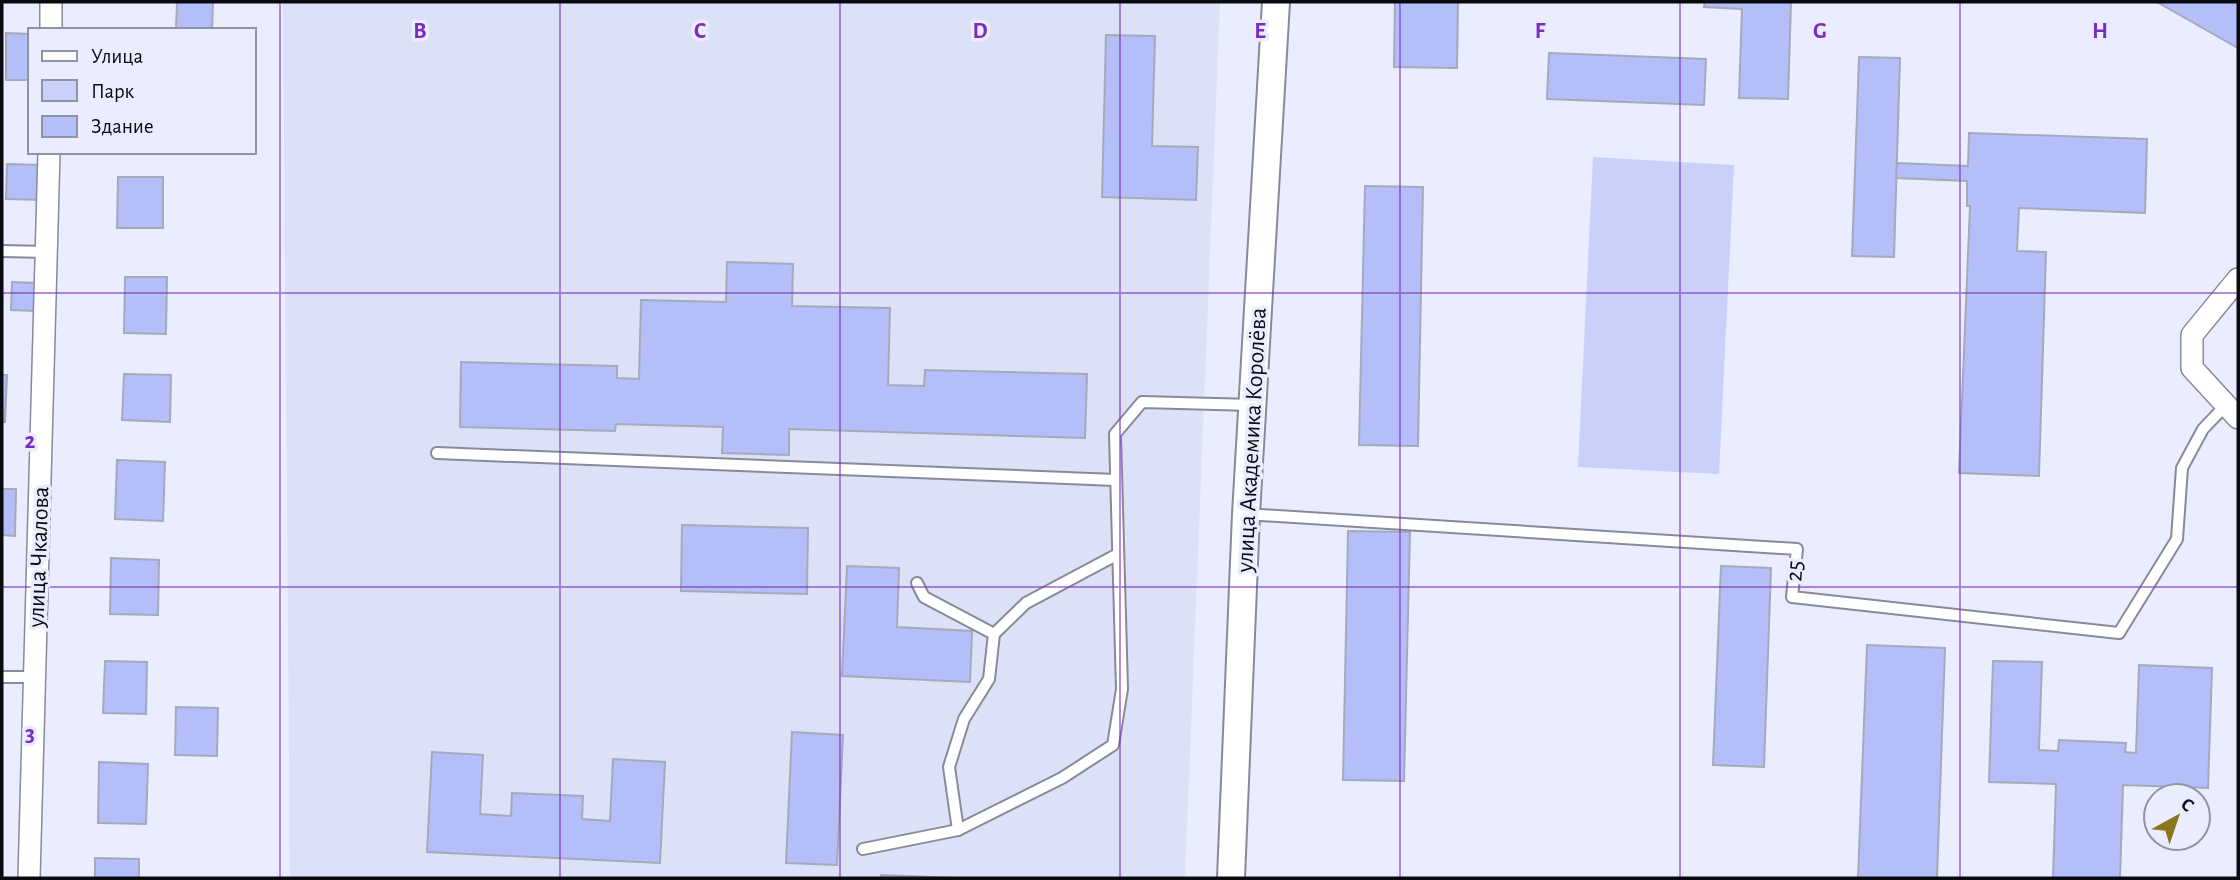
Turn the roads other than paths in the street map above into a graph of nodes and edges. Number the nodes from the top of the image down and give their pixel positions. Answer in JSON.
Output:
{"nodes":[{"id":1,"x":51,"y":2,"type":"edge"},
{"id":2,"x":1276,"y":2,"type":"edge"},
{"id":3,"x":51,"y":28,"type":"edge"},
{"id":4,"x":49,"y":154,"type":"edge"},
{"id":5,"x":2,"y":251,"type":"edge"},
{"id":6,"x":48,"y":252,"type":"junction"},
{"id":7,"x":2238,"y":279,"type":"edge"},
{"id":8,"x":1252,"y":405,"type":"junction"},
{"id":9,"x":2232,"y":412,"type":"edge"},
{"id":10,"x":437,"y":453,"type":"dead end"},
{"id":11,"x":1116,"y":480,"type":"junction"},
{"id":12,"x":1246,"y":514,"type":"junction"},
{"id":13,"x":1118,"y":554,"type":"junction"},
{"id":14,"x":917,"y":583,"type":"dead end"},
{"id":15,"x":994,"y":634,"type":"junction"},
{"id":16,"x":2,"y":677,"type":"edge"},
{"id":17,"x":33,"y":677,"type":"junction"},
{"id":18,"x":958,"y":830,"type":"junction"},
{"id":19,"x":863,"y":849,"type":"dead end"},
{"id":20,"x":29,"y":878,"type":"edge"},
{"id":21,"x":1231,"y":878,"type":"edge"}],
"edges":[{"from":1,"to":3,"type":"street"},
{"from":2,"to":8,"type":"street","name":"улица Академика Королёва"},
{"from":4,"to":6,"type":"street","name":"улица Чкалова"},
{"from":5,"to":6,"type":"lane"},
{"from":6,"to":17,"type":"street","name":"улица Чкалова"},
{"from":7,"to":9,"type":"street"},
{"from":8,"to":11,"type":"lane"},
{"from":8,"to":12,"type":"street","name":"улица Академика Королёва"},
{"from":9,"to":12,"type":"lane","name":"25"},
{"from":10,"to":11,"type":"lane"},
{"from":11,"to":13,"type":"lane"},
{"from":12,"to":21,"type":"street","name":"улица Академика Королёва"},
{"from":13,"to":15,"type":"lane"},
{"from":13,"to":18,"type":"lane"},
{"from":14,"to":15,"type":"lane"},
{"from":15,"to":18,"type":"lane"},
{"from":16,"to":17,"type":"lane"},
{"from":17,"to":20,"type":"street","name":"улица Чкалова"},
{"from":18,"to":19,"type":"lane"}]}
